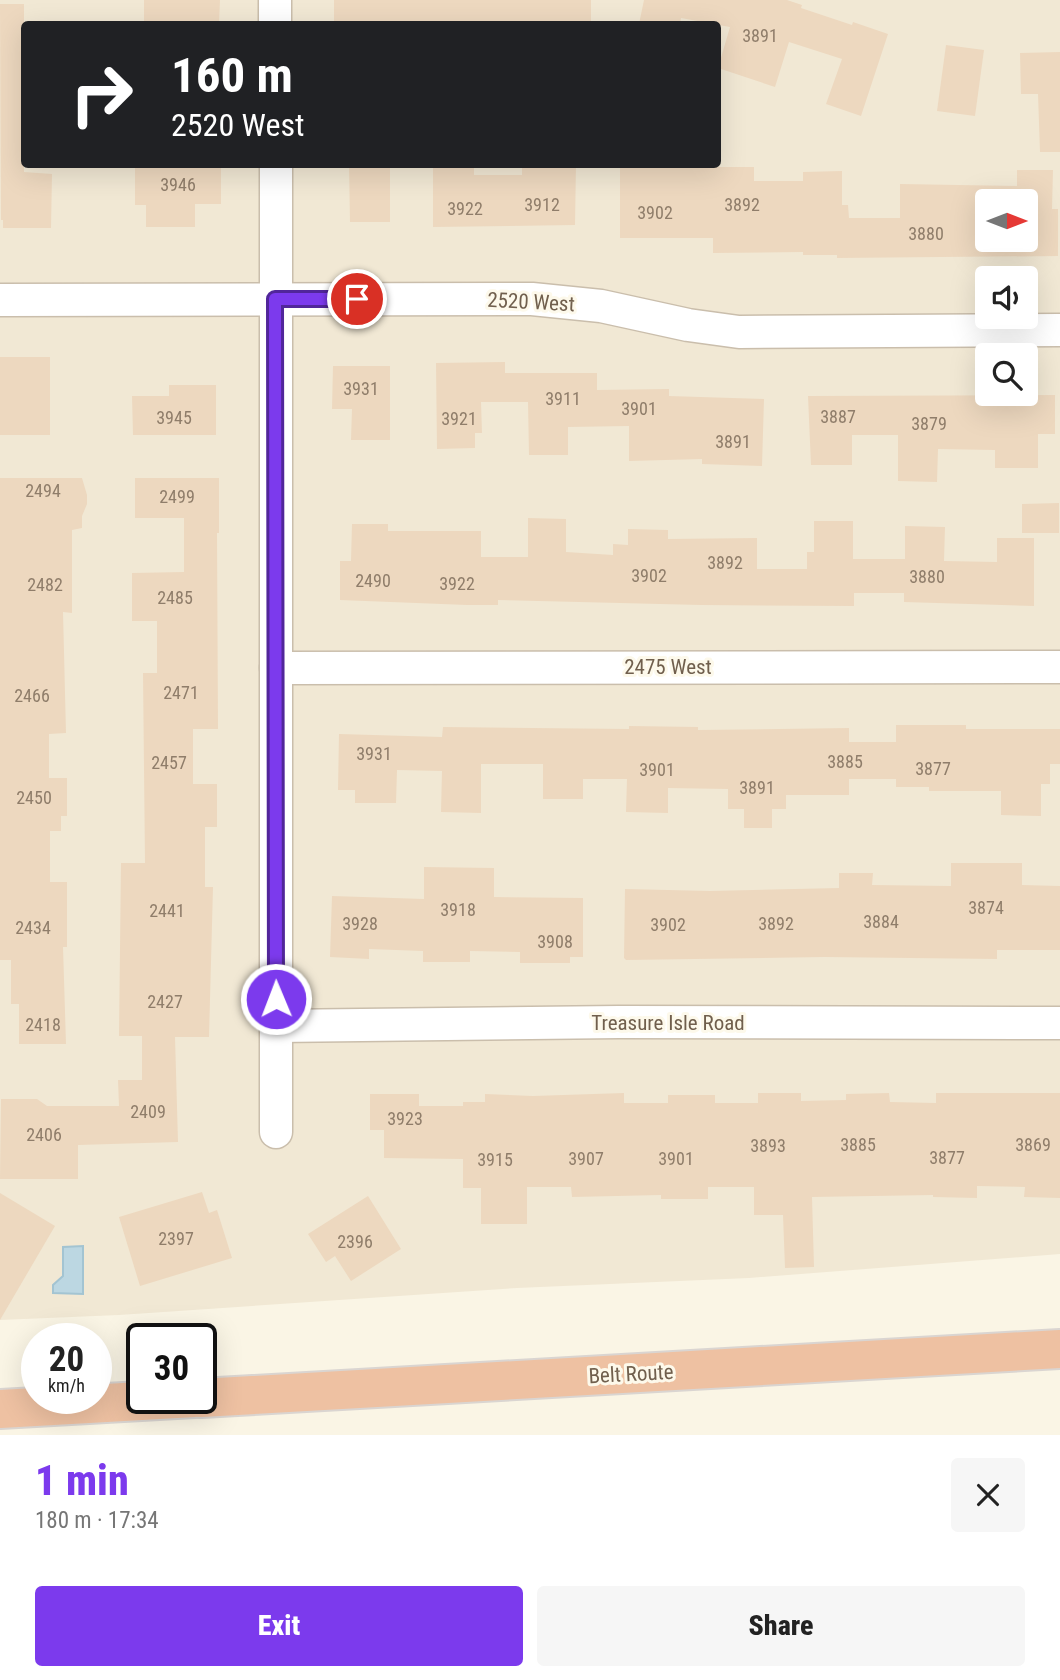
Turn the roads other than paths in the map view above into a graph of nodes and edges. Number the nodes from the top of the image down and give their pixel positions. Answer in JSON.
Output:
{"nodes":[{"id":1,"x":275,"y":0,"type":"edge"},
{"id":2,"x":275,"y":21,"type":"edge"},
{"id":3,"x":275,"y":168,"type":"edge"},
{"id":4,"x":275,"y":299,"type":"junction"},
{"id":5,"x":0,"y":300,"type":"edge"},
{"id":6,"x":1060,"y":330,"type":"edge"},
{"id":7,"x":1060,"y":667,"type":"edge"},
{"id":8,"x":276,"y":668,"type":"junction"},
{"id":9,"x":1060,"y":1023,"type":"edge"},
{"id":10,"x":276,"y":1026,"type":"junction"},
{"id":11,"x":276,"y":1132,"type":"dead end"},
{"id":12,"x":1060,"y":1349,"type":"edge"},
{"id":13,"x":217,"y":1397,"type":"edge"},
{"id":14,"x":126,"y":1402,"type":"edge"},
{"id":15,"x":0,"y":1409,"type":"edge"}],
"edges":[{"from":1,"to":2,"type":"street"},
{"from":3,"to":4,"type":"street"},
{"from":4,"to":5,"type":"street","name":"2520 West"},
{"from":4,"to":6,"type":"street","name":"2520 West"},
{"from":4,"to":8,"type":"street"},
{"from":7,"to":8,"type":"street","name":"2475 West"},
{"from":8,"to":10,"type":"street"},
{"from":9,"to":10,"type":"street","name":"Treasure Isle Road"},
{"from":10,"to":11,"type":"street"},
{"from":12,"to":13,"type":"highway","name":"Belt Route"},
{"from":14,"to":15,"type":"highway"}]}
